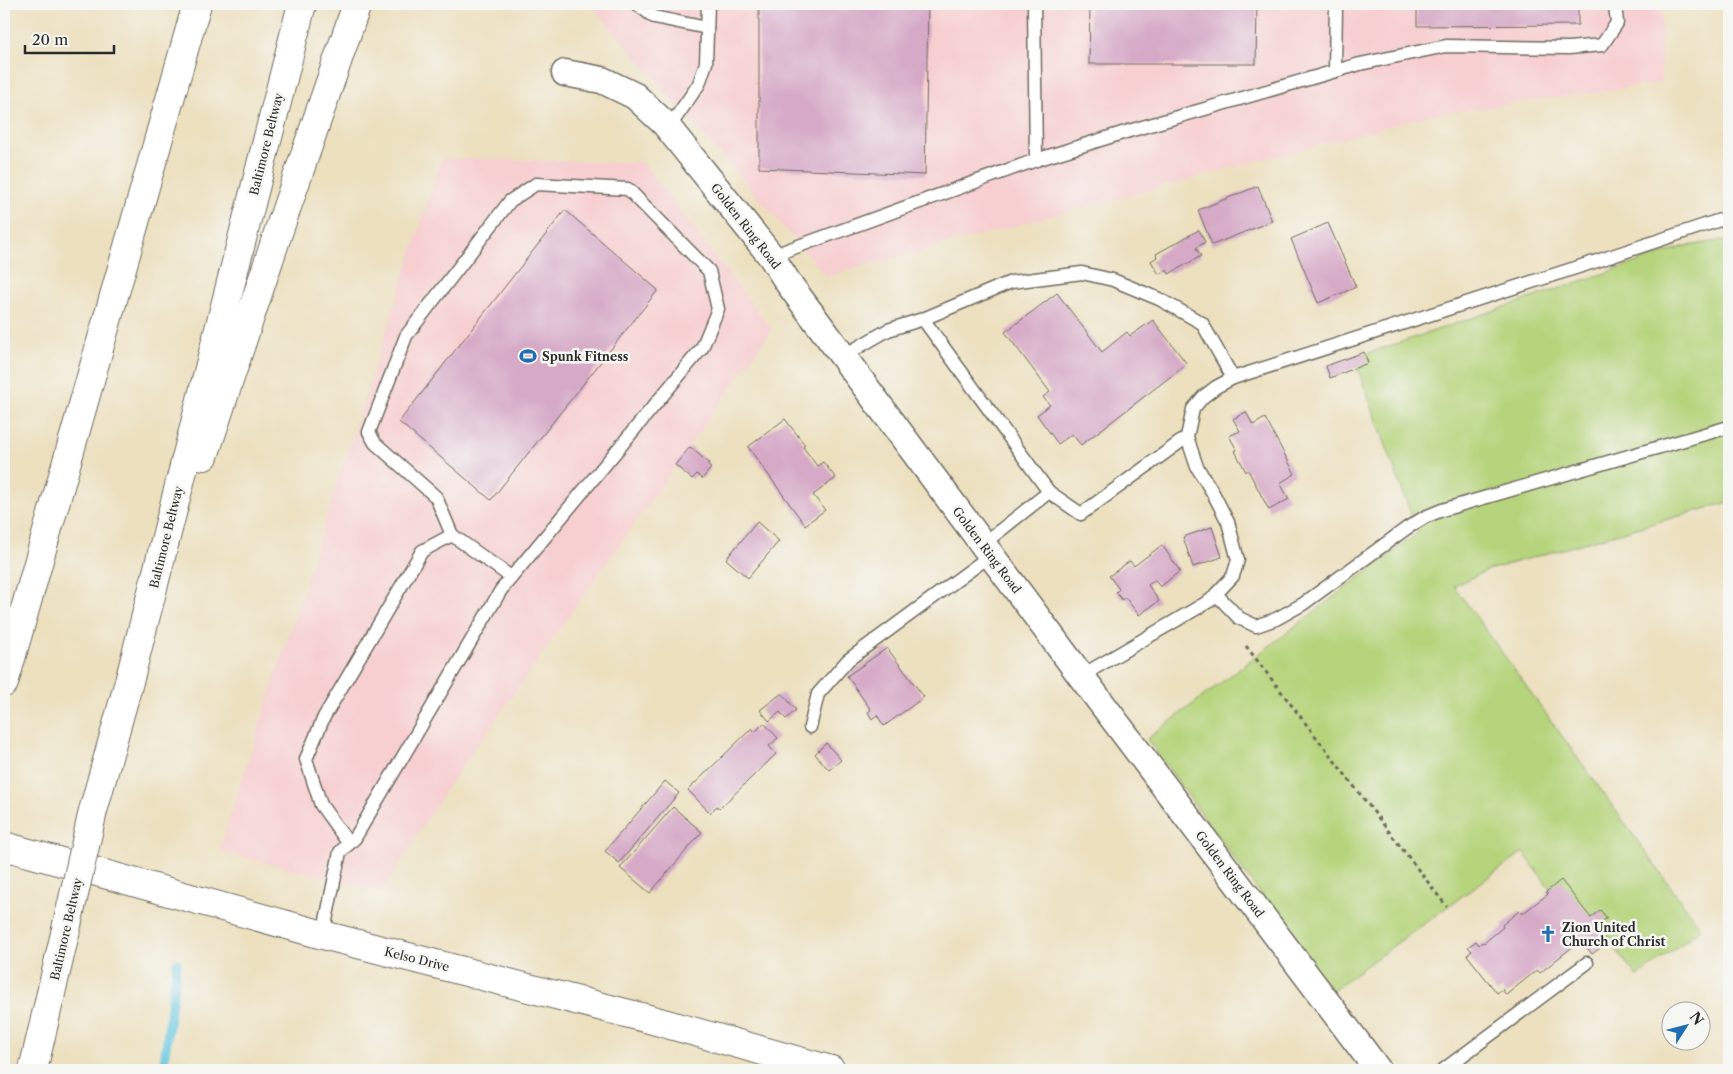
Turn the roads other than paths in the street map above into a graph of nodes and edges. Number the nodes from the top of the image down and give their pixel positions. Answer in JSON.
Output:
{"nodes":[{"id":1,"x":196,"y":4,"type":"edge"},
{"id":2,"x":302,"y":4,"type":"edge"},
{"id":3,"x":357,"y":4,"type":"edge"},
{"id":4,"x":637,"y":4,"type":"edge"},
{"id":5,"x":708,"y":4,"type":"edge"},
{"id":6,"x":1034,"y":4,"type":"edge"},
{"id":7,"x":1336,"y":4,"type":"edge"},
{"id":8,"x":1615,"y":4,"type":"edge"},
{"id":9,"x":708,"y":28,"type":"junction"},
{"id":10,"x":1335,"y":71,"type":"junction"},
{"id":11,"x":565,"y":73,"type":"dead end"},
{"id":12,"x":668,"y":128,"type":"junction"},
{"id":13,"x":1036,"y":160,"type":"junction"},
{"id":14,"x":1729,"y":217,"type":"edge"},
{"id":15,"x":771,"y":256,"type":"junction"},
{"id":16,"x":923,"y":319,"type":"junction"},
{"id":17,"x":843,"y":356,"type":"junction"},
{"id":18,"x":1233,"y":378,"type":"junction"},
{"id":19,"x":1729,"y":427,"type":"edge"},
{"id":20,"x":1187,"y":437,"type":"junction"},
{"id":21,"x":1049,"y":492,"type":"junction"},
{"id":22,"x":452,"y":535,"type":"junction"},
{"id":23,"x":987,"y":550,"type":"junction"},
{"id":24,"x":511,"y":577,"type":"junction"},
{"id":25,"x":1216,"y":594,"type":"junction"},
{"id":26,"x":1081,"y":676,"type":"junction"},
{"id":27,"x":130,"y":678,"type":"junction"},
{"id":28,"x":4,"y":683,"type":"edge"},
{"id":29,"x":810,"y":727,"type":"dead end"},
{"id":30,"x":348,"y":844,"type":"junction"},
{"id":31,"x":4,"y":846,"type":"edge"},
{"id":32,"x":323,"y":935,"type":"junction"},
{"id":33,"x":1587,"y":963,"type":"dead end"},
{"id":34,"x":55,"y":975,"type":"junction"},
{"id":35,"x":27,"y":1070,"type":"edge"},
{"id":36,"x":33,"y":1070,"type":"edge"},
{"id":37,"x":831,"y":1070,"type":"edge"},
{"id":38,"x":1378,"y":1070,"type":"edge"},
{"id":39,"x":1443,"y":1070,"type":"edge"}],
"edges":[{"from":1,"to":28,"type":"main road"},
{"from":2,"to":27,"type":"main road","name":"Baltimore Beltway"},
{"from":3,"to":27,"type":"main road"},
{"from":4,"to":9,"type":"lane"},
{"from":5,"to":9,"type":"lane"},
{"from":6,"to":13,"type":"lane"},
{"from":7,"to":10,"type":"lane"},
{"from":8,"to":10,"type":"lane"},
{"from":9,"to":12,"type":"lane"},
{"from":10,"to":13,"type":"lane"},
{"from":11,"to":12,"type":"street","name":"Golden Ring Road"},
{"from":12,"to":15,"type":"street","name":"Golden Ring Road"},
{"from":13,"to":15,"type":"lane"},
{"from":14,"to":18,"type":"lane"},
{"from":15,"to":17,"type":"street","name":"Golden Ring Road"},
{"from":16,"to":17,"type":"lane"},
{"from":16,"to":18,"type":"lane"},
{"from":16,"to":21,"type":"lane"},
{"from":17,"to":23,"type":"street","name":"Golden Ring Road"},
{"from":18,"to":20,"type":"lane"},
{"from":19,"to":25,"type":"lane"},
{"from":20,"to":21,"type":"lane"},
{"from":20,"to":25,"type":"lane"},
{"from":21,"to":23,"type":"lane"},
{"from":22,"to":24,"type":"lane"},
{"from":22,"to":24,"type":"lane"},
{"from":22,"to":30,"type":"lane"},
{"from":23,"to":26,"type":"street","name":"Golden Ring Road"},
{"from":23,"to":29,"type":"lane"},
{"from":24,"to":30,"type":"lane"},
{"from":25,"to":26,"type":"lane"},
{"from":26,"to":38,"type":"street","name":"Golden Ring Road"},
{"from":27,"to":34,"type":"main road","name":"Baltimore Beltway","bridge":true},
{"from":30,"to":32,"type":"lane"},
{"from":31,"to":32,"type":"main road","name":"Kelso Drive"},
{"from":32,"to":37,"type":"main road","name":"Kelso Drive"},
{"from":33,"to":39,"type":"lane"},
{"from":34,"to":35,"type":"main road"},
{"from":34,"to":36,"type":"main road","name":"Baltimore Beltway"}]}
